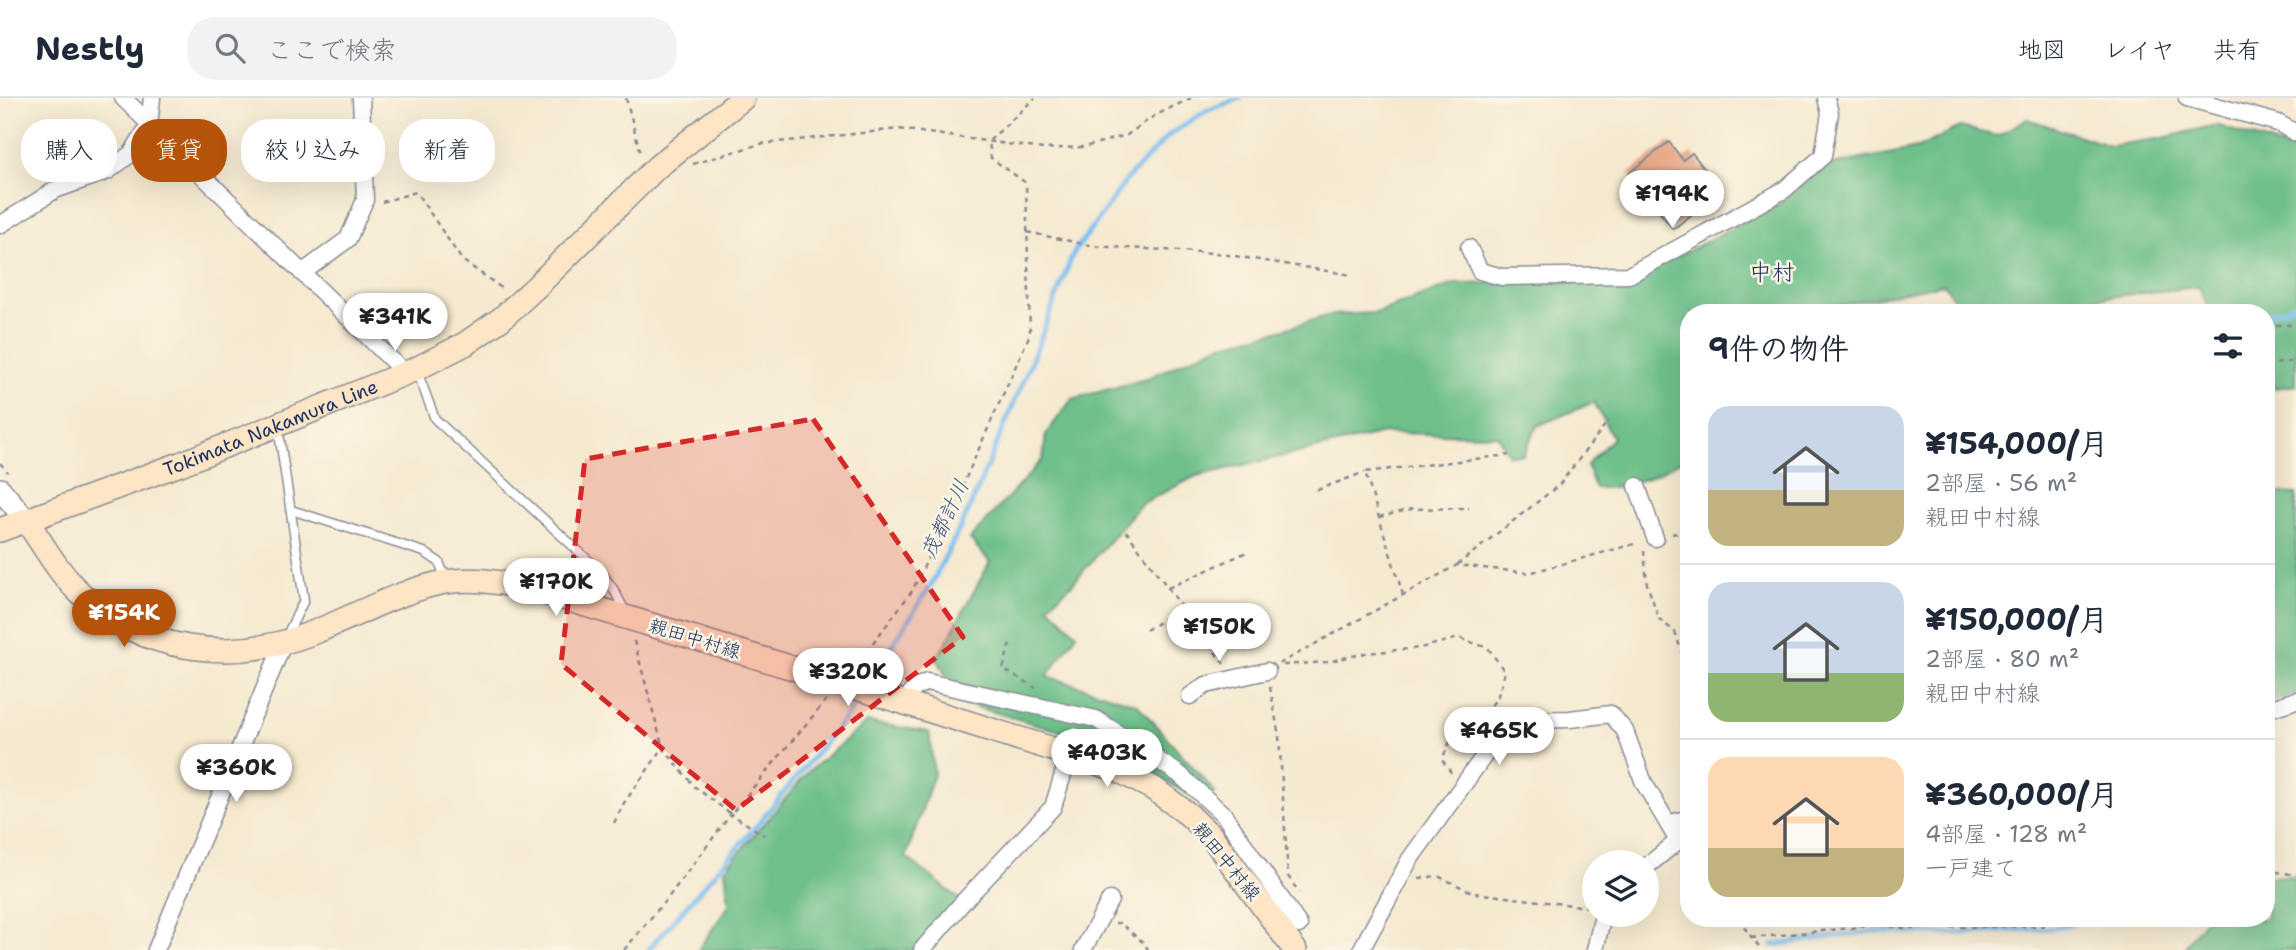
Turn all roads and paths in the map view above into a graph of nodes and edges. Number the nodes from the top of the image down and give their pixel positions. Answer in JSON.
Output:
{"nodes":[{"id":1,"x":123,"y":98,"type":"edge"},
{"id":2,"x":152,"y":98,"type":"edge"},
{"id":3,"x":361,"y":98,"type":"edge"},
{"id":4,"x":626,"y":98,"type":"edge"},
{"id":5,"x":743,"y":98,"type":"edge"},
{"id":6,"x":1035,"y":98,"type":"edge"},
{"id":7,"x":1191,"y":98,"type":"edge"},
{"id":8,"x":1826,"y":98,"type":"edge"},
{"id":9,"x":2187,"y":98,"type":"edge"},
{"id":10,"x":143,"y":119,"type":"edge"},
{"id":11,"x":150,"y":119,"type":"edge"},
{"id":12,"x":2296,"y":132,"type":"edge"},
{"id":13,"x":989,"y":141,"type":"junction"},
{"id":14,"x":131,"y":154,"type":"edge"},
{"id":15,"x":691,"y":165,"type":"dead end"},
{"id":16,"x":652,"y":172,"type":"junction"},
{"id":17,"x":208,"y":182,"type":"edge"},
{"id":18,"x":362,"y":208,"type":"junction"},
{"id":19,"x":0,"y":225,"type":"edge"},
{"id":20,"x":1028,"y":232,"type":"junction"},
{"id":21,"x":1469,"y":248,"type":"dead end"},
{"id":22,"x":302,"y":272,"type":"junction"},
{"id":23,"x":1352,"y":275,"type":"dead end"},
{"id":24,"x":520,"y":302,"type":"junction"},
{"id":25,"x":2275,"y":325,"type":"edge"},
{"id":26,"x":2296,"y":325,"type":"edge"},
{"id":27,"x":2296,"y":361,"type":"edge"},
{"id":28,"x":2275,"y":364,"type":"edge"},
{"id":29,"x":411,"y":371,"type":"junction"},
{"id":30,"x":1609,"y":420,"type":"dead end"},
{"id":31,"x":277,"y":423,"type":"junction"},
{"id":32,"x":1509,"y":455,"type":"dead end"},
{"id":33,"x":1365,"y":472,"type":"junction"},
{"id":34,"x":1637,"y":486,"type":"dead end"},
{"id":35,"x":0,"y":489,"type":"edge"},
{"id":36,"x":1317,"y":490,"type":"dead end"},
{"id":37,"x":1469,"y":508,"type":"dead end"},
{"id":38,"x":291,"y":510,"type":"junction"},
{"id":39,"x":1379,"y":517,"type":"junction"},
{"id":40,"x":26,"y":520,"type":"junction"},
{"id":41,"x":0,"y":530,"type":"edge"},
{"id":42,"x":1126,"y":531,"type":"dead end"},
{"id":43,"x":1680,"y":532,"type":"edge"},
{"id":44,"x":1649,"y":540,"type":"junction"},
{"id":45,"x":1249,"y":551,"type":"dead end"},
{"id":46,"x":1457,"y":565,"type":"junction"},
{"id":47,"x":446,"y":582,"type":"junction"},
{"id":48,"x":1168,"y":588,"type":"junction"},
{"id":49,"x":1403,"y":595,"type":"junction"},
{"id":50,"x":1183,"y":608,"type":"junction"},
{"id":51,"x":628,"y":617,"type":"junction"},
{"id":52,"x":1146,"y":629,"type":"dead end"},
{"id":53,"x":283,"y":644,"type":"junction"},
{"id":54,"x":1010,"y":644,"type":"dead end"},
{"id":55,"x":1680,"y":647,"type":"edge"},
{"id":56,"x":855,"y":667,"type":"dead end"},
{"id":57,"x":1267,"y":671,"type":"joint"},
{"id":58,"x":1235,"y":678,"type":"junction"},
{"id":59,"x":1036,"y":688,"type":"dead end"},
{"id":60,"x":829,"y":689,"type":"junction"},
{"id":61,"x":1190,"y":696,"type":"dead end"},
{"id":62,"x":2296,"y":700,"type":"edge"},
{"id":63,"x":905,"y":702,"type":"junction"},
{"id":64,"x":2275,"y":707,"type":"edge"},
{"id":65,"x":1081,"y":715,"type":"junction"},
{"id":66,"x":663,"y":748,"type":"junction"},
{"id":67,"x":1462,"y":788,"type":"junction"},
{"id":68,"x":731,"y":814,"type":"junction"},
{"id":69,"x":1680,"y":821,"type":"edge"},
{"id":70,"x":614,"y":823,"type":"dead end"},
{"id":71,"x":1668,"y":824,"type":"junction"},
{"id":72,"x":764,"y":835,"type":"dead end"},
{"id":73,"x":1659,"y":856,"type":"edge"},
{"id":74,"x":2275,"y":872,"type":"edge"},
{"id":75,"x":2296,"y":875,"type":"edge"},
{"id":76,"x":1413,"y":888,"type":"dead end"},
{"id":77,"x":1110,"y":900,"type":"dead end"},
{"id":78,"x":1582,"y":906,"type":"edge"},
{"id":79,"x":1098,"y":922,"type":"junction"},
{"id":80,"x":1299,"y":925,"type":"joint"},
{"id":81,"x":1600,"y":927,"type":"edge"},
{"id":82,"x":1743,"y":927,"type":"edge"},
{"id":83,"x":1859,"y":927,"type":"edge"},
{"id":84,"x":1896,"y":927,"type":"edge"},
{"id":85,"x":1973,"y":927,"type":"edge"},
{"id":86,"x":1751,"y":938,"type":"junction"},
{"id":87,"x":156,"y":950,"type":"edge"},
{"id":88,"x":624,"y":950,"type":"edge"},
{"id":89,"x":922,"y":950,"type":"edge"},
{"id":90,"x":1083,"y":950,"type":"edge"},
{"id":91,"x":1149,"y":950,"type":"edge"},
{"id":92,"x":1294,"y":950,"type":"edge"},
{"id":93,"x":1361,"y":950,"type":"edge"},
{"id":94,"x":1595,"y":950,"type":"edge"},
{"id":95,"x":1761,"y":950,"type":"edge"}],
"edges":[{"from":1,"to":10,"type":"street"},
{"from":2,"to":11,"type":"street"},
{"from":3,"to":18,"type":"street"},
{"from":4,"to":16,"type":"path"},
{"from":5,"to":16,"type":"main road","name":"Tokimata Nakamura Line"},
{"from":6,"to":13,"type":"path"},
{"from":7,"to":13,"type":"path"},
{"from":8,"to":21,"type":"street"},
{"from":9,"to":12,"type":"street"},
{"from":13,"to":15,"type":"path"},
{"from":13,"to":20,"type":"path"},
{"from":14,"to":19,"type":"street"},
{"from":16,"to":24,"type":"main road","name":"Tokimata Nakamura Line"},
{"from":17,"to":22,"type":"street"},
{"from":18,"to":22,"type":"street"},
{"from":18,"to":24,"type":"path"},
{"from":20,"to":23,"type":"path"},
{"from":20,"to":56,"type":"path"},
{"from":22,"to":29,"type":"street"},
{"from":24,"to":29,"type":"main road","name":"Tokimata Nakamura Line"},
{"from":25,"to":26,"type":"path"},
{"from":27,"to":28,"type":"path"},
{"from":29,"to":31,"type":"main road","name":"Tokimata Nakamura Line"},
{"from":29,"to":51,"type":"lane"},
{"from":30,"to":46,"type":"path"},
{"from":31,"to":38,"type":"lane"},
{"from":31,"to":40,"type":"main road","name":"Tokimata Nakamura Line"},
{"from":32,"to":33,"type":"path"},
{"from":33,"to":36,"type":"path"},
{"from":33,"to":39,"type":"path"},
{"from":34,"to":44,"type":"street"},
{"from":35,"to":40,"type":"street"},
{"from":37,"to":39,"type":"path"},
{"from":38,"to":47,"type":"lane"},
{"from":38,"to":53,"type":"lane"},
{"from":39,"to":49,"type":"path"},
{"from":40,"to":41,"type":"main road","name":"Tokimata Nakamura Line"},
{"from":40,"to":53,"type":"main road","name":"親田中村線"},
{"from":42,"to":48,"type":"path"},
{"from":43,"to":44,"type":"path"},
{"from":44,"to":46,"type":"path"},
{"from":44,"to":55,"type":"path"},
{"from":45,"to":48,"type":"path"},
{"from":46,"to":49,"type":"path"},
{"from":47,"to":51,"type":"main road","name":"親田中村線"},
{"from":47,"to":53,"type":"main road","name":"親田中村線"},
{"from":48,"to":50,"type":"path"},
{"from":49,"to":67,"type":"path"},
{"from":50,"to":52,"type":"path"},
{"from":50,"to":58,"type":"path"},
{"from":51,"to":60,"type":"main road","name":"親田中村線"},
{"from":51,"to":66,"type":"path"},
{"from":53,"to":87,"type":"street"},
{"from":54,"to":59,"type":"path"},
{"from":57,"to":58,"type":"street"},
{"from":57,"to":80,"type":"path"},
{"from":58,"to":61,"type":"street"},
{"from":60,"to":63,"type":"main road","name":"親田中村線","bridge":true},
{"from":60,"to":68,"type":"path"},
{"from":62,"to":64,"type":"street"},
{"from":63,"to":65,"type":"street"},
{"from":63,"to":92,"type":"main road","name":"親田中村線"},
{"from":65,"to":80,"type":"street"},
{"from":65,"to":89,"type":"street","bridge":true},
{"from":66,"to":68,"type":"path"},
{"from":66,"to":70,"type":"path"},
{"from":67,"to":71,"type":"street"},
{"from":67,"to":93,"type":"street"},
{"from":68,"to":72,"type":"path"},
{"from":68,"to":88,"type":"path"},
{"from":69,"to":71,"type":"street"},
{"from":71,"to":73,"type":"street"},
{"from":74,"to":75,"type":"path"},
{"from":76,"to":78,"type":"path"},
{"from":77,"to":79,"type":"street"},
{"from":79,"to":90,"type":"street"},
{"from":79,"to":91,"type":"path"},
{"from":81,"to":94,"type":"street"},
{"from":82,"to":86,"type":"path"},
{"from":83,"to":86,"type":"path"},
{"from":84,"to":85,"type":"path"},
{"from":86,"to":95,"type":"path"}]}
